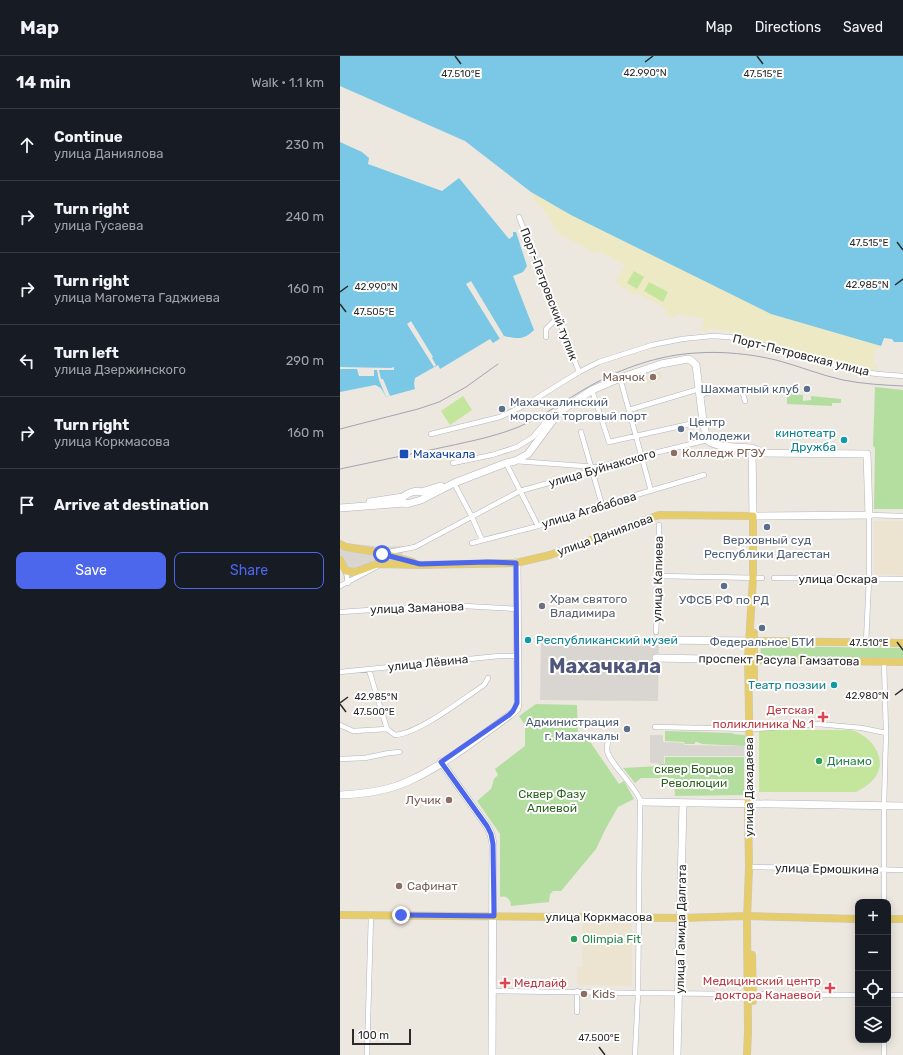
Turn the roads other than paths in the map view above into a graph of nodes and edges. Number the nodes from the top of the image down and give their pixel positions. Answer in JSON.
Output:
{"nodes":[{"id":1,"x":519,"y":217,"type":"dead end"},
{"id":2,"x":558,"y":317,"type":"junction"},
{"id":3,"x":546,"y":337,"type":"dead end"},
{"id":4,"x":579,"y":372,"type":"junction"},
{"id":5,"x":903,"y":376,"type":"edge"},
{"id":6,"x":620,"y":378,"type":"junction"},
{"id":7,"x":700,"y":389,"type":"junction"},
{"id":8,"x":592,"y":390,"type":"junction"},
{"id":9,"x":700,"y":397,"type":"junction"},
{"id":10,"x":745,"y":401,"type":"dead end"},
{"id":11,"x":629,"y":410,"type":"junction"},
{"id":12,"x":556,"y":416,"type":"junction"},
{"id":13,"x":703,"y":421,"type":"junction"},
{"id":14,"x":581,"y":432,"type":"dead end"},
{"id":15,"x":430,"y":434,"type":"dead end"},
{"id":16,"x":635,"y":436,"type":"junction"},
{"id":17,"x":707,"y":440,"type":"junction"},
{"id":18,"x":754,"y":448,"type":"junction"},
{"id":19,"x":640,"y":456,"type":"junction"},
{"id":20,"x":515,"y":461,"type":"junction"},
{"id":21,"x":453,"y":463,"type":"dead end"},
{"id":22,"x":506,"y":463,"type":"junction"},
{"id":23,"x":592,"y":468,"type":"junction"},
{"id":24,"x":704,"y":475,"type":"dead end"},
{"id":25,"x":454,"y":483,"type":"junction"},
{"id":26,"x":520,"y":491,"type":"junction"},
{"id":27,"x":650,"y":491,"type":"junction"},
{"id":28,"x":602,"y":505,"type":"junction"},
{"id":29,"x":340,"y":507,"type":"edge"},
{"id":30,"x":869,"y":515,"type":"junction"},
{"id":31,"x":754,"y":516,"type":"junction"},
{"id":32,"x":903,"y":516,"type":"edge"},
{"id":33,"x":472,"y":517,"type":"junction"},
{"id":34,"x":659,"y":525,"type":"dead end"},
{"id":35,"x":538,"y":526,"type":"junction"},
{"id":36,"x":482,"y":540,"type":"junction"},
{"id":37,"x":472,"y":542,"type":"dead end"},
{"id":38,"x":340,"y":544,"type":"edge"},
{"id":39,"x":353,"y":549,"type":"junction"},
{"id":40,"x":382,"y":554,"type":"junction"},
{"id":41,"x":340,"y":561,"type":"edge"},
{"id":42,"x":516,"y":563,"type":"junction"},
{"id":43,"x":377,"y":564,"type":"junction"},
{"id":44,"x":346,"y":571,"type":"junction"},
{"id":45,"x":659,"y":576,"type":"junction"},
{"id":46,"x":757,"y":578,"type":"junction"},
{"id":47,"x":774,"y":578,"type":"dead end"},
{"id":48,"x":868,"y":579,"type":"junction"},
{"id":49,"x":903,"y":579,"type":"edge"},
{"id":50,"x":348,"y":583,"type":"junction"},
{"id":51,"x":340,"y":586,"type":"edge"},
{"id":52,"x":517,"y":609,"type":"junction"},
{"id":53,"x":340,"y":612,"type":"edge"},
{"id":54,"x":656,"y":632,"type":"dead end"},
{"id":55,"x":656,"y":640,"type":"dead end"},
{"id":56,"x":751,"y":642,"type":"junction"},
{"id":57,"x":866,"y":643,"type":"junction"},
{"id":58,"x":903,"y":643,"type":"edge"},
{"id":59,"x":517,"y":655,"type":"junction"},
{"id":60,"x":656,"y":658,"type":"dead end"},
{"id":61,"x":751,"y":660,"type":"junction"},
{"id":62,"x":884,"y":661,"type":"junction"},
{"id":63,"x":903,"y":662,"type":"edge"},
{"id":64,"x":369,"y":670,"type":"junction"},
{"id":65,"x":340,"y":672,"type":"edge"},
{"id":66,"x":488,"y":678,"type":"dead end"},
{"id":67,"x":340,"y":725,"type":"edge"},
{"id":68,"x":655,"y":727,"type":"dead end"},
{"id":69,"x":387,"y":729,"type":"junction"},
{"id":70,"x":751,"y":729,"type":"junction"},
{"id":71,"x":886,"y":734,"type":"junction"},
{"id":72,"x":609,"y":738,"type":"dead end"},
{"id":73,"x":400,"y":752,"type":"dead end"},
{"id":74,"x":340,"y":758,"type":"edge"},
{"id":75,"x":442,"y":762,"type":"junction"},
{"id":76,"x":340,"y":794,"type":"edge"},
{"id":77,"x":641,"y":802,"type":"junction"},
{"id":78,"x":683,"y":803,"type":"junction"},
{"id":79,"x":750,"y":804,"type":"junction"},
{"id":80,"x":884,"y":806,"type":"junction"},
{"id":81,"x":903,"y":806,"type":"edge"},
{"id":82,"x":752,"y":867,"type":"junction"},
{"id":83,"x":884,"y":870,"type":"junction"},
{"id":84,"x":903,"y":870,"type":"edge"},
{"id":85,"x":884,"y":899,"type":"edge"},
{"id":86,"x":340,"y":914,"type":"edge"},
{"id":87,"x":371,"y":915,"type":"junction"},
{"id":88,"x":494,"y":916,"type":"junction"},
{"id":89,"x":749,"y":916,"type":"junction"},
{"id":90,"x":638,"y":917,"type":"junction"},
{"id":91,"x":681,"y":918,"type":"junction"},
{"id":92,"x":855,"y":919,"type":"edge"},
{"id":93,"x":891,"y":919,"type":"edge"},
{"id":94,"x":903,"y":919,"type":"edge"},
{"id":95,"x":493,"y":991,"type":"junction"},
{"id":96,"x":577,"y":992,"type":"junction"},
{"id":97,"x":638,"y":993,"type":"junction"},
{"id":98,"x":679,"y":993,"type":"junction"},
{"id":99,"x":750,"y":994,"type":"junction"},
{"id":100,"x":855,"y":995,"type":"edge"},
{"id":101,"x":891,"y":995,"type":"edge"},
{"id":102,"x":903,"y":995,"type":"edge"},
{"id":103,"x":577,"y":1012,"type":"dead end"},
{"id":104,"x":884,"y":1043,"type":"edge"},
{"id":105,"x":367,"y":1055,"type":"edge"},
{"id":106,"x":492,"y":1055,"type":"edge"},
{"id":107,"x":635,"y":1055,"type":"edge"},
{"id":108,"x":678,"y":1055,"type":"edge"},
{"id":109,"x":747,"y":1055,"type":"edge"},
{"id":110,"x":752,"y":1055,"type":"edge"},
{"id":111,"x":884,"y":1055,"type":"edge"}],
"edges":[{"from":1,"to":2,"type":"street","name":"Порт-Петровский тупик"},
{"from":2,"to":3,"type":"street"},
{"from":2,"to":4,"type":"street","name":"Порт-Петровский тупик"},
{"from":4,"to":5,"type":"street","name":"Порт-Петровская улица"},
{"from":4,"to":15,"type":"street","name":"Порт-Петровская улица"},
{"from":6,"to":7,"type":"street"},
{"from":6,"to":8,"type":"street"},
{"from":6,"to":11,"type":"street"},
{"from":7,"to":9,"type":"street"},
{"from":7,"to":11,"type":"street"},
{"from":8,"to":12,"type":"street"},
{"from":8,"to":16,"type":"street"},
{"from":9,"to":10,"type":"street"},
{"from":9,"to":13,"type":"street"},
{"from":11,"to":16,"type":"street"},
{"from":12,"to":20,"type":"street"},
{"from":12,"to":21,"type":"street"},
{"from":13,"to":16,"type":"street"},
{"from":13,"to":17,"type":"street"},
{"from":14,"to":23,"type":"street"},
{"from":16,"to":19,"type":"street"},
{"from":17,"to":18,"type":"street"},
{"from":17,"to":19,"type":"street","name":"улица Буйнакского"},
{"from":18,"to":30,"type":"street"},
{"from":18,"to":31,"type":"street","name":"улица Дахадаева"},
{"from":19,"to":23,"type":"street","name":"улица Буйнакского"},
{"from":19,"to":27,"type":"street"},
{"from":20,"to":22,"type":"street"},
{"from":20,"to":23,"type":"street"},
{"from":22,"to":25,"type":"street"},
{"from":22,"to":26,"type":"street"},
{"from":23,"to":26,"type":"street","name":"улица Буйнакского"},
{"from":23,"to":28,"type":"street"},
{"from":24,"to":27,"type":"street","name":"улица Агабабова"},
{"from":25,"to":29,"type":"street"},
{"from":25,"to":33,"type":"street"},
{"from":26,"to":33,"type":"street","name":"улица Буйнакского"},
{"from":26,"to":35,"type":"street"},
{"from":27,"to":28,"type":"street","name":"улица Агабабова"},
{"from":28,"to":35,"type":"street","name":"улица Агабабова"},
{"from":30,"to":31,"type":"street","name":"улица Даниялова"},
{"from":30,"to":32,"type":"street","name":"улица Даниялова"},
{"from":30,"to":48,"type":"street"},
{"from":31,"to":42,"type":"main road","name":"улица Даниялова"},
{"from":31,"to":46,"type":"main road","name":"улица Дахадаева"},
{"from":33,"to":36,"type":"street"},
{"from":33,"to":40,"type":"street","name":"улица Буйнакского"},
{"from":34,"to":45,"type":"street","name":"улица Капиева"},
{"from":35,"to":36,"type":"street","name":"улица Агабабова"},
{"from":36,"to":37,"type":"street","name":"улица Агабабова"},
{"from":38,"to":39,"type":"main road","name":"улица Даниялова"},
{"from":39,"to":40,"type":"main road","name":"улица Даниялова"},
{"from":39,"to":41,"type":"main road"},
{"from":40,"to":42,"type":"main road","name":"улица Даниялова"},
{"from":40,"to":43,"type":"main road"},
{"from":41,"to":44,"type":"main road"},
{"from":42,"to":43,"type":"main road","name":"улица Даниялова"},
{"from":42,"to":52,"type":"street"},
{"from":43,"to":44,"type":"main road","name":"улица Даниялова"},
{"from":43,"to":50,"type":"street"},
{"from":44,"to":50,"type":"street"},
{"from":45,"to":46,"type":"street"},
{"from":45,"to":54,"type":"street","name":"улица Капиева"},
{"from":46,"to":56,"type":"main road","name":"улица Дахадаева"},
{"from":47,"to":48,"type":"street","name":"улица Оскара"},
{"from":48,"to":49,"type":"street","name":"улица Оскара"},
{"from":48,"to":57,"type":"street"},
{"from":50,"to":51,"type":"street"},
{"from":52,"to":53,"type":"street","name":"улица Заманова"},
{"from":52,"to":59,"type":"street"},
{"from":55,"to":56,"type":"street","name":"проспект Расула Гамзатова"},
{"from":56,"to":57,"type":"main road","name":"проспект Расула Гамзатова"},
{"from":56,"to":61,"type":"main road","name":"улица Дахадаева"},
{"from":57,"to":58,"type":"main road","name":"проспект Расула Гамзатова"},
{"from":59,"to":64,"type":"street","name":"улица Лёвина"},
{"from":59,"to":75,"type":"street"},
{"from":59,"to":75,"type":"street"},
{"from":60,"to":61,"type":"street","name":"проспект Расула Гамзатова"},
{"from":61,"to":62,"type":"main road","name":"проспект Расула Гамзатова"},
{"from":61,"to":70,"type":"main road","name":"улица Дахадаева"},
{"from":62,"to":63,"type":"main road","name":"проспект Расула Гамзатова"},
{"from":62,"to":71,"type":"street"},
{"from":64,"to":65,"type":"street","name":"улица Лёвина"},
{"from":64,"to":69,"type":"street"},
{"from":66,"to":69,"type":"street"},
{"from":67,"to":69,"type":"street"},
{"from":68,"to":70,"type":"street"},
{"from":70,"to":71,"type":"street"},
{"from":70,"to":79,"type":"main road","name":"улица Дахадаева"},
{"from":71,"to":80,"type":"street"},
{"from":72,"to":77,"type":"street"},
{"from":73,"to":74,"type":"street"},
{"from":75,"to":76,"type":"street"},
{"from":75,"to":88,"type":"street"},
{"from":77,"to":78,"type":"street"},
{"from":77,"to":90,"type":"street"},
{"from":78,"to":79,"type":"street"},
{"from":78,"to":91,"type":"street","name":"улица Гамида Далгата"},
{"from":79,"to":80,"type":"street"},
{"from":79,"to":82,"type":"main road","name":"улица Дахадаева"},
{"from":79,"to":89,"type":"main road","name":"улица Дахадаева"},
{"from":80,"to":81,"type":"street"},
{"from":80,"to":83,"type":"street"},
{"from":82,"to":83,"type":"street","name":"улица Ермошкина"},
{"from":82,"to":89,"type":"main road","name":"улица Дахадаева"},
{"from":83,"to":84,"type":"street","name":"улица Ермошкина"},
{"from":83,"to":85,"type":"street"},
{"from":86,"to":87,"type":"main road","name":"улица Коркмасова"},
{"from":87,"to":88,"type":"main road","name":"улица Коркмасова"},
{"from":87,"to":105,"type":"street"},
{"from":88,"to":90,"type":"main road","name":"улица Коркмасова"},
{"from":88,"to":95,"type":"street"},
{"from":89,"to":91,"type":"main road","name":"улица Коркмасова"},
{"from":89,"to":92,"type":"main road","name":"улица Коркмасова"},
{"from":89,"to":99,"type":"main road","name":"улица Дахадаева"},
{"from":90,"to":91,"type":"main road","name":"улица Коркмасова"},
{"from":90,"to":97,"type":"street"},
{"from":91,"to":98,"type":"street","name":"улица Гамида Далгата"},
{"from":93,"to":94,"type":"main road"},
{"from":95,"to":96,"type":"street"},
{"from":95,"to":106,"type":"street"},
{"from":96,"to":97,"type":"street"},
{"from":96,"to":103,"type":"street"},
{"from":97,"to":98,"type":"street"},
{"from":97,"to":107,"type":"street"},
{"from":98,"to":99,"type":"street"},
{"from":98,"to":108,"type":"street","name":"улица Гамида Далгата"},
{"from":99,"to":100,"type":"street"},
{"from":99,"to":109,"type":"main road","name":"улица Дахадаева"},
{"from":99,"to":110,"type":"main road","name":"улица Дахадаева"},
{"from":101,"to":102,"type":"street"},
{"from":104,"to":111,"type":"street"}]}
